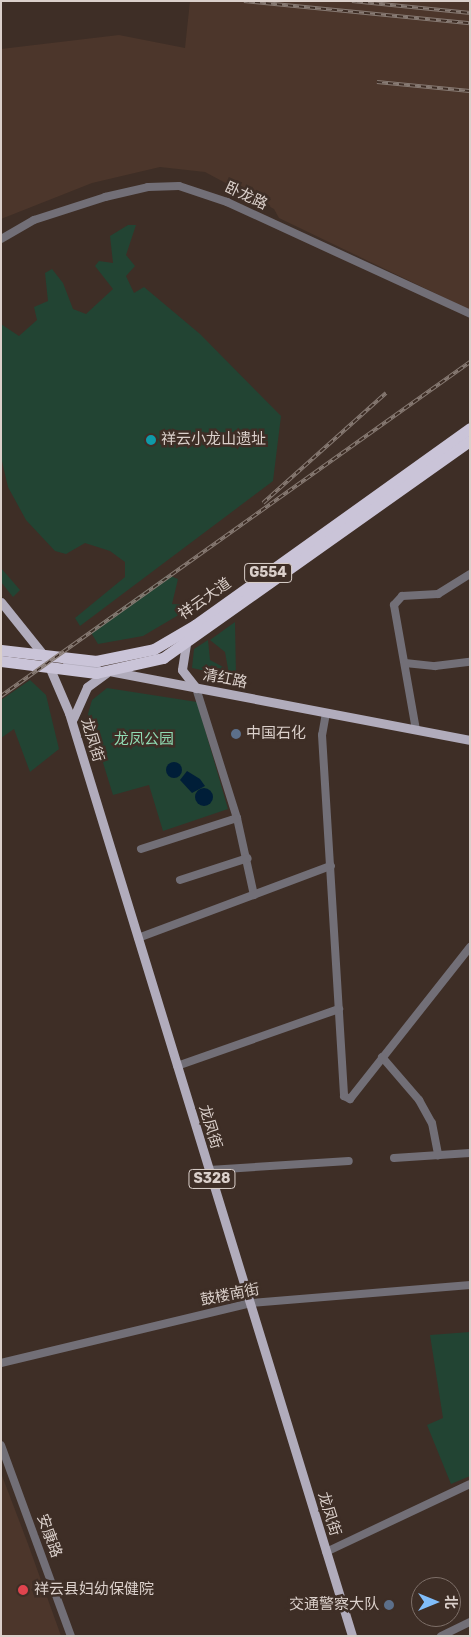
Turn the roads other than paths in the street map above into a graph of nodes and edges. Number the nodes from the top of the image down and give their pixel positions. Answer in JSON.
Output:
{"nodes":[{"id":1,"x":1,"y":239,"type":"edge"},
{"id":2,"x":470,"y":314,"type":"edge"},
{"id":3,"x":470,"y":428,"type":"edge"},
{"id":4,"x":470,"y":441,"type":"edge"},
{"id":5,"x":470,"y":574,"type":"edge"},
{"id":6,"x":1,"y":602,"type":"edge"},
{"id":7,"x":186,"y":644,"type":"junction"},
{"id":8,"x":2,"y":653,"type":"edge"},
{"id":9,"x":45,"y":658,"type":"junction"},
{"id":10,"x":470,"y":662,"type":"edge"},
{"id":11,"x":405,"y":663,"type":"junction"},
{"id":12,"x":51,"y":669,"type":"junction"},
{"id":13,"x":111,"y":672,"type":"junction"},
{"id":14,"x":196,"y":688,"type":"junction"},
{"id":15,"x":326,"y":713,"type":"junction"},
{"id":16,"x":72,"y":722,"type":"junction"},
{"id":17,"x":416,"y":730,"type":"junction"},
{"id":18,"x":470,"y":740,"type":"edge"},
{"id":19,"x":237,"y":818,"type":"junction"},
{"id":20,"x":141,"y":849,"type":"dead end"},
{"id":21,"x":248,"y":858,"type":"junction"},
{"id":22,"x":330,"y":866,"type":"junction"},
{"id":23,"x":180,"y":880,"type":"dead end"},
{"id":24,"x":254,"y":895,"type":"junction"},
{"id":25,"x":138,"y":938,"type":"junction"},
{"id":26,"x":470,"y":947,"type":"edge"},
{"id":27,"x":339,"y":1009,"type":"junction"},
{"id":28,"x":382,"y":1057,"type":"junction"},
{"id":29,"x":177,"y":1066,"type":"junction"},
{"id":30,"x":470,"y":1153,"type":"edge"},
{"id":31,"x":438,"y":1155,"type":"junction"},
{"id":32,"x":394,"y":1158,"type":"dead end"},
{"id":33,"x":350,"y":1161,"type":"dead end"},
{"id":34,"x":209,"y":1170,"type":"junction"},
{"id":35,"x":470,"y":1285,"type":"edge"},
{"id":36,"x":250,"y":1303,"type":"junction"},
{"id":37,"x":1,"y":1363,"type":"edge"},
{"id":38,"x":1,"y":1445,"type":"edge"},
{"id":39,"x":470,"y":1484,"type":"edge"},
{"id":40,"x":326,"y":1552,"type":"junction"},
{"id":41,"x":470,"y":1622,"type":"edge"},
{"id":42,"x":71,"y":1636,"type":"edge"},
{"id":43,"x":352,"y":1636,"type":"edge"},
{"id":44,"x":441,"y":1636,"type":"edge"}],
"edges":[{"from":1,"to":2,"type":"street","name":"卧龙路"},
{"from":3,"to":9,"type":"highway","name":"祥云大道","number":"G554"},
{"from":4,"to":7,"type":"highway","name":"祥云大道","number":"G554"},
{"from":5,"to":11,"type":"street"},
{"from":6,"to":9,"type":"main road"},
{"from":7,"to":13,"type":"highway","name":"祥云大道","number":"G554"},
{"from":7,"to":14,"type":"main road"},
{"from":8,"to":9,"type":"highway","name":"祥云大道","number":"G554"},
{"from":8,"to":12,"type":"highway","name":"祥云大道","number":"G554"},
{"from":9,"to":12,"type":"main road","name":"龙凤街","number":"S328"},
{"from":9,"to":13,"type":"main road","name":"清红路"},
{"from":10,"to":11,"type":"street"},
{"from":11,"to":17,"type":"street"},
{"from":12,"to":13,"type":"highway","name":"祥云大道","number":"G554"},
{"from":12,"to":16,"type":"main road","name":"龙凤街","number":"S328"},
{"from":13,"to":14,"type":"main road","name":"清红路"},
{"from":13,"to":16,"type":"main road"},
{"from":14,"to":15,"type":"main road","name":"清红路"},
{"from":14,"to":19,"type":"street"},
{"from":15,"to":17,"type":"main road","name":"清红路"},
{"from":15,"to":22,"type":"street"},
{"from":16,"to":25,"type":"main road","name":"龙凤街","number":"S328"},
{"from":17,"to":18,"type":"main road","name":"清红路"},
{"from":19,"to":20,"type":"street"},
{"from":19,"to":21,"type":"street"},
{"from":21,"to":23,"type":"street"},
{"from":21,"to":24,"type":"street"},
{"from":22,"to":24,"type":"street"},
{"from":22,"to":27,"type":"street"},
{"from":24,"to":25,"type":"street"},
{"from":25,"to":29,"type":"main road","name":"龙凤街","number":"S328"},
{"from":26,"to":28,"type":"street"},
{"from":27,"to":28,"type":"street"},
{"from":27,"to":29,"type":"street"},
{"from":28,"to":31,"type":"street"},
{"from":29,"to":34,"type":"main road","name":"龙凤街","number":"S328"},
{"from":30,"to":31,"type":"street"},
{"from":31,"to":32,"type":"street"},
{"from":33,"to":34,"type":"street"},
{"from":34,"to":36,"type":"main road","name":"龙凤街","number":"S328"},
{"from":35,"to":36,"type":"street","name":"鼓楼南街"},
{"from":36,"to":37,"type":"street","name":"鼓楼南街"},
{"from":36,"to":40,"type":"main road","name":"龙凤街","number":"S328"},
{"from":38,"to":42,"type":"street","name":"安康路"},
{"from":39,"to":40,"type":"street"},
{"from":40,"to":43,"type":"main road","name":"龙凤街","number":"S328"},
{"from":41,"to":44,"type":"street"}]}
